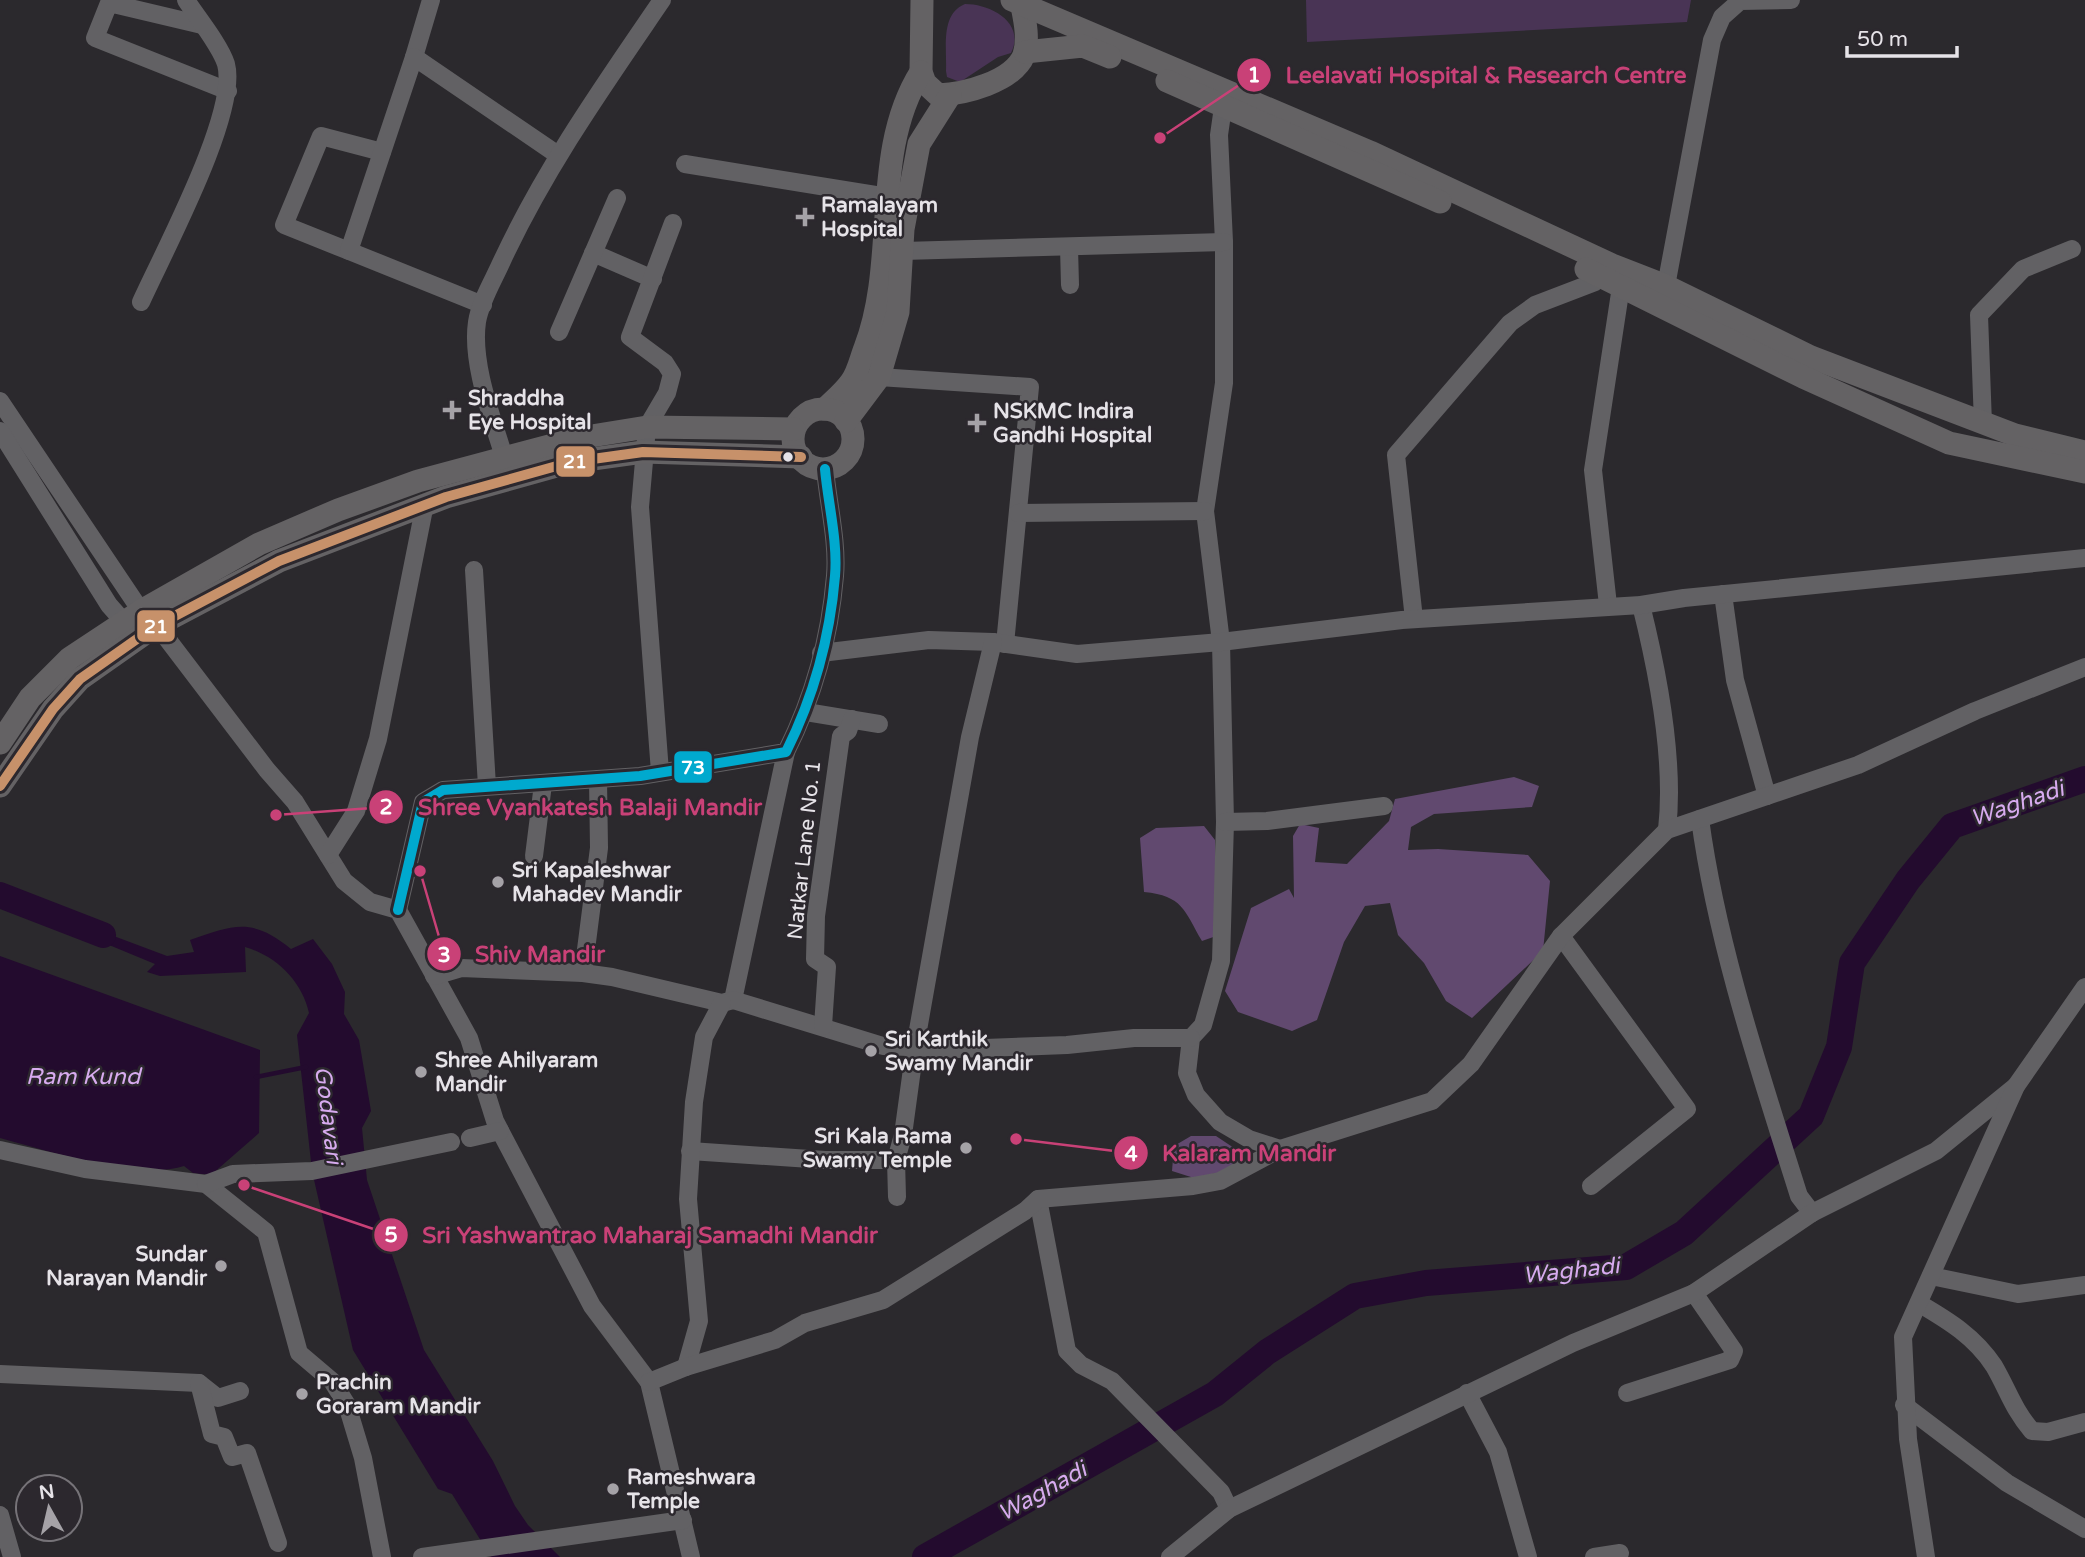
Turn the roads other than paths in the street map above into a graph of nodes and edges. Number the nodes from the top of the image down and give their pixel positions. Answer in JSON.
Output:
{"nodes":[{"id":1,"x":186,"y":0,"type":"edge"},
{"id":2,"x":431,"y":0,"type":"edge"},
{"id":3,"x":662,"y":0,"type":"edge"},
{"id":4,"x":922,"y":0,"type":"edge"},
{"id":5,"x":1791,"y":0,"type":"edge"},
{"id":6,"x":1017,"y":3,"type":"edge"},
{"id":7,"x":1720,"y":9,"type":"edge"},
{"id":8,"x":202,"y":24,"type":"junction"},
{"id":9,"x":1025,"y":52,"type":"junction"},
{"id":10,"x":414,"y":57,"type":"junction"},
{"id":11,"x":921,"y":72,"type":"junction"},
{"id":12,"x":228,"y":92,"type":"junction"},
{"id":13,"x":950,"y":95,"type":"junction"},
{"id":14,"x":1223,"y":107,"type":"junction"},
{"id":15,"x":382,"y":152,"type":"junction"},
{"id":16,"x":558,"y":155,"type":"junction"},
{"id":17,"x":685,"y":164,"type":"dead end"},
{"id":18,"x":888,"y":197,"type":"junction"},
{"id":19,"x":617,"y":198,"type":"dead end"},
{"id":20,"x":673,"y":223,"type":"dead end"},
{"id":21,"x":1224,"y":242,"type":"junction"},
{"id":22,"x":1069,"y":247,"type":"junction"},
{"id":23,"x":2072,"y":249,"type":"dead end"},
{"id":24,"x":349,"y":251,"type":"junction"},
{"id":25,"x":903,"y":251,"type":"junction"},
{"id":26,"x":593,"y":253,"type":"junction"},
{"id":27,"x":1616,"y":275,"type":"junction"},
{"id":28,"x":653,"y":279,"type":"junction"},
{"id":29,"x":1070,"y":285,"type":"dead end"},
{"id":30,"x":1666,"y":286,"type":"junction"},
{"id":31,"x":141,"y":302,"type":"dead end"},
{"id":32,"x":482,"y":305,"type":"junction"},
{"id":33,"x":559,"y":332,"type":"dead end"},
{"id":34,"x":879,"y":377,"type":"junction"},
{"id":35,"x":0,"y":401,"type":"edge"},
{"id":36,"x":825,"y":410,"type":"junction"},
{"id":37,"x":846,"y":421,"type":"junction"},
{"id":38,"x":1983,"y":424,"type":"junction"},
{"id":39,"x":648,"y":427,"type":"junction"},
{"id":40,"x":794,"y":429,"type":"junction"},
{"id":41,"x":0,"y":431,"type":"edge"},
{"id":42,"x":643,"y":452,"type":"junction"},
{"id":43,"x":2085,"y":452,"type":"edge"},
{"id":44,"x":504,"y":457,"type":"junction"},
{"id":45,"x":801,"y":457,"type":"junction"},
{"id":46,"x":825,"y":469,"type":"junction"},
{"id":47,"x":2085,"y":472,"type":"edge"},
{"id":48,"x":425,"y":504,"type":"junction"},
{"id":49,"x":1205,"y":511,"type":"junction"},
{"id":50,"x":1018,"y":513,"type":"junction"},
{"id":51,"x":2085,"y":558,"type":"edge"},
{"id":52,"x":474,"y":570,"type":"dead end"},
{"id":53,"x":1723,"y":594,"type":"junction"},
{"id":54,"x":1608,"y":605,"type":"junction"},
{"id":55,"x":1641,"y":605,"type":"junction"},
{"id":56,"x":1414,"y":619,"type":"junction"},
{"id":57,"x":140,"y":620,"type":"junction"},
{"id":58,"x":1221,"y":642,"type":"junction"},
{"id":59,"x":999,"y":643,"type":"junction"},
{"id":60,"x":821,"y":653,"type":"junction"},
{"id":61,"x":2085,"y":667,"type":"edge"},
{"id":62,"x":806,"y":712,"type":"junction"},
{"id":63,"x":852,"y":719,"type":"junction"},
{"id":64,"x":880,"y":724,"type":"dead end"},
{"id":65,"x":0,"y":743,"type":"edge"},
{"id":66,"x":786,"y":752,"type":"junction"},
{"id":67,"x":660,"y":772,"type":"junction"},
{"id":68,"x":598,"y":779,"type":"junction"},
{"id":69,"x":542,"y":784,"type":"junction"},
{"id":70,"x":0,"y":786,"type":"edge"},
{"id":71,"x":487,"y":786,"type":"junction"},
{"id":72,"x":1767,"y":796,"type":"junction"},
{"id":73,"x":1384,"y":806,"type":"dead end"},
{"id":74,"x":1700,"y":819,"type":"junction"},
{"id":75,"x":1225,"y":822,"type":"junction"},
{"id":76,"x":1667,"y":830,"type":"junction"},
{"id":77,"x":328,"y":855,"type":"junction"},
{"id":78,"x":534,"y":856,"type":"dead end"},
{"id":79,"x":398,"y":910,"type":"junction"},
{"id":80,"x":1561,"y":936,"type":"junction"},
{"id":81,"x":583,"y":973,"type":"junction"},
{"id":82,"x":434,"y":976,"type":"junction"},
{"id":83,"x":2085,"y":987,"type":"edge"},
{"id":84,"x":727,"y":1002,"type":"junction"},
{"id":85,"x":823,"y":1027,"type":"junction"},
{"id":86,"x":1191,"y":1038,"type":"junction"},
{"id":87,"x":915,"y":1047,"type":"junction"},
{"id":88,"x":2016,"y":1086,"type":"junction"},
{"id":89,"x":500,"y":1131,"type":"junction"},
{"id":90,"x":470,"y":1138,"type":"dead end"},
{"id":91,"x":451,"y":1142,"type":"dead end"},
{"id":92,"x":1280,"y":1149,"type":"junction"},
{"id":93,"x":0,"y":1150,"type":"edge"},
{"id":94,"x":690,"y":1151,"type":"junction"},
{"id":95,"x":896,"y":1160,"type":"junction"},
{"id":96,"x":206,"y":1184,"type":"junction"},
{"id":97,"x":1591,"y":1186,"type":"dead end"},
{"id":98,"x":897,"y":1197,"type":"dead end"},
{"id":99,"x":1038,"y":1199,"type":"junction"},
{"id":100,"x":1812,"y":1213,"type":"junction"},
{"id":101,"x":1931,"y":1276,"type":"junction"},
{"id":102,"x":2085,"y":1285,"type":"edge"},
{"id":103,"x":1694,"y":1293,"type":"junction"},
{"id":104,"x":1920,"y":1304,"type":"junction"},
{"id":105,"x":685,"y":1367,"type":"junction"},
{"id":106,"x":0,"y":1374,"type":"edge"},
{"id":107,"x":649,"y":1382,"type":"junction"},
{"id":108,"x":199,"y":1383,"type":"junction"},
{"id":109,"x":240,"y":1391,"type":"dead end"},
{"id":110,"x":1627,"y":1393,"type":"dead end"},
{"id":111,"x":1467,"y":1394,"type":"junction"},
{"id":112,"x":1904,"y":1405,"type":"junction"},
{"id":113,"x":2085,"y":1422,"type":"edge"},
{"id":114,"x":1229,"y":1509,"type":"junction"},
{"id":115,"x":0,"y":1516,"type":"edge"},
{"id":116,"x":683,"y":1520,"type":"junction"},
{"id":117,"x":2085,"y":1529,"type":"edge"},
{"id":118,"x":278,"y":1543,"type":"dead end"},
{"id":119,"x":1620,"y":1553,"type":"dead end"},
{"id":120,"x":12,"y":1557,"type":"edge"},
{"id":121,"x":382,"y":1557,"type":"edge"},
{"id":122,"x":422,"y":1557,"type":"edge"},
{"id":123,"x":691,"y":1557,"type":"edge"},
{"id":124,"x":1170,"y":1557,"type":"edge"},
{"id":125,"x":1528,"y":1557,"type":"edge"},
{"id":126,"x":1594,"y":1557,"type":"edge"},
{"id":127,"x":1926,"y":1557,"type":"edge"}],
"edges":[{"from":1,"to":8,"type":"street"},
{"from":2,"to":10,"type":"street"},
{"from":3,"to":16,"type":"street"},
{"from":4,"to":11,"type":"main road"},
{"from":5,"to":7,"type":"street"},
{"from":6,"to":9,"type":"main road"},
{"from":6,"to":27,"type":"main road"},
{"from":7,"to":30,"type":"street"},
{"from":8,"to":12,"type":"street"},
{"from":8,"to":12,"type":"street"},
{"from":9,"to":13,"type":"main road"},
{"from":9,"to":14,"type":"main road"},
{"from":10,"to":15,"type":"street"},
{"from":10,"to":16,"type":"street"},
{"from":11,"to":13,"type":"main road"},
{"from":11,"to":18,"type":"main road"},
{"from":12,"to":31,"type":"street"},
{"from":13,"to":25,"type":"main road"},
{"from":14,"to":21,"type":"street"},
{"from":14,"to":27,"type":"main road"},
{"from":15,"to":24,"type":"street"},
{"from":15,"to":24,"type":"street"},
{"from":16,"to":32,"type":"street"},
{"from":17,"to":18,"type":"street"},
{"from":18,"to":36,"type":"main road"},
{"from":19,"to":26,"type":"street"},
{"from":20,"to":28,"type":"street"},
{"from":21,"to":22,"type":"street"},
{"from":21,"to":49,"type":"street"},
{"from":22,"to":25,"type":"street"},
{"from":22,"to":29,"type":"street"},
{"from":23,"to":38,"type":"street"},
{"from":24,"to":32,"type":"street"},
{"from":25,"to":34,"type":"main road"},
{"from":26,"to":28,"type":"street"},
{"from":26,"to":33,"type":"street"},
{"from":27,"to":30,"type":"main road"},
{"from":27,"to":47,"type":"main road"},
{"from":27,"to":54,"type":"street"},
{"from":27,"to":56,"type":"street"},
{"from":28,"to":39,"type":"street"},
{"from":30,"to":38,"type":"main road"},
{"from":32,"to":44,"type":"street"},
{"from":34,"to":37,"type":"main road"},
{"from":34,"to":50,"type":"street"},
{"from":35,"to":57,"type":"street"},
{"from":36,"to":37,"type":"main road"},
{"from":36,"to":40,"type":"main road"},
{"from":37,"to":46,"type":"main road"},
{"from":38,"to":43,"type":"main road"},
{"from":39,"to":40,"type":"main road"},
{"from":39,"to":42,"type":"street"},
{"from":39,"to":44,"type":"main road"},
{"from":40,"to":45,"type":"main road"},
{"from":41,"to":57,"type":"street"},
{"from":42,"to":45,"type":"main road"},
{"from":42,"to":48,"type":"main road"},
{"from":42,"to":67,"type":"street"},
{"from":44,"to":57,"type":"main road"},
{"from":45,"to":46,"type":"main road"},
{"from":46,"to":60,"type":"street"},
{"from":48,"to":57,"type":"main road"},
{"from":48,"to":77,"type":"street"},
{"from":49,"to":50,"type":"street"},
{"from":49,"to":58,"type":"street"},
{"from":50,"to":59,"type":"street"},
{"from":51,"to":53,"type":"street"},
{"from":52,"to":71,"type":"street"},
{"from":53,"to":55,"type":"street"},
{"from":53,"to":72,"type":"street"},
{"from":54,"to":55,"type":"street"},
{"from":54,"to":56,"type":"street"},
{"from":55,"to":76,"type":"street"},
{"from":56,"to":58,"type":"street"},
{"from":57,"to":65,"type":"main road"},
{"from":57,"to":70,"type":"main road"},
{"from":57,"to":77,"type":"street"},
{"from":58,"to":59,"type":"street"},
{"from":58,"to":75,"type":"street"},
{"from":59,"to":60,"type":"street"},
{"from":59,"to":87,"type":"street"},
{"from":60,"to":62,"type":"street"},
{"from":61,"to":72,"type":"street"},
{"from":62,"to":63,"type":"street"},
{"from":62,"to":66,"type":"street"},
{"from":63,"to":64,"type":"street"},
{"from":63,"to":85,"type":"street","name":"Natkar Lane No. 1"},
{"from":66,"to":67,"type":"street"},
{"from":66,"to":84,"type":"street"},
{"from":67,"to":68,"type":"street"},
{"from":68,"to":69,"type":"street"},
{"from":68,"to":81,"type":"street"},
{"from":69,"to":71,"type":"street"},
{"from":69,"to":78,"type":"street"},
{"from":71,"to":79,"type":"street"},
{"from":72,"to":74,"type":"street"},
{"from":73,"to":75,"type":"street"},
{"from":74,"to":76,"type":"street"},
{"from":74,"to":100,"type":"street"},
{"from":75,"to":86,"type":"street"},
{"from":76,"to":80,"type":"street"},
{"from":77,"to":79,"type":"street"},
{"from":79,"to":82,"type":"street"},
{"from":80,"to":92,"type":"street"},
{"from":80,"to":97,"type":"street"},
{"from":81,"to":82,"type":"street"},
{"from":81,"to":84,"type":"street"},
{"from":82,"to":89,"type":"street"},
{"from":83,"to":88,"type":"street"},
{"from":84,"to":85,"type":"street"},
{"from":84,"to":94,"type":"street"},
{"from":85,"to":87,"type":"street"},
{"from":86,"to":87,"type":"street"},
{"from":86,"to":92,"type":"street"},
{"from":87,"to":95,"type":"street"},
{"from":88,"to":100,"type":"street"},
{"from":88,"to":101,"type":"street"},
{"from":89,"to":90,"type":"street"},
{"from":89,"to":107,"type":"street"},
{"from":91,"to":96,"type":"street"},
{"from":92,"to":99,"type":"street"},
{"from":93,"to":96,"type":"street"},
{"from":94,"to":95,"type":"street"},
{"from":94,"to":105,"type":"street"},
{"from":95,"to":98,"type":"street"},
{"from":96,"to":121,"type":"street"},
{"from":99,"to":105,"type":"street"},
{"from":99,"to":114,"type":"street"},
{"from":100,"to":103,"type":"street"},
{"from":101,"to":102,"type":"street"},
{"from":101,"to":104,"type":"street"},
{"from":103,"to":110,"type":"street"},
{"from":103,"to":111,"type":"street"},
{"from":104,"to":112,"type":"street"},
{"from":104,"to":113,"type":"street"},
{"from":105,"to":107,"type":"street"},
{"from":106,"to":108,"type":"street"},
{"from":107,"to":116,"type":"street"},
{"from":108,"to":109,"type":"street"},
{"from":108,"to":118,"type":"street"},
{"from":111,"to":114,"type":"street"},
{"from":111,"to":125,"type":"street"},
{"from":112,"to":117,"type":"street"},
{"from":112,"to":127,"type":"street"},
{"from":114,"to":124,"type":"street"},
{"from":115,"to":120,"type":"street"},
{"from":116,"to":122,"type":"street"},
{"from":116,"to":123,"type":"street"},
{"from":119,"to":126,"type":"street"}]}
